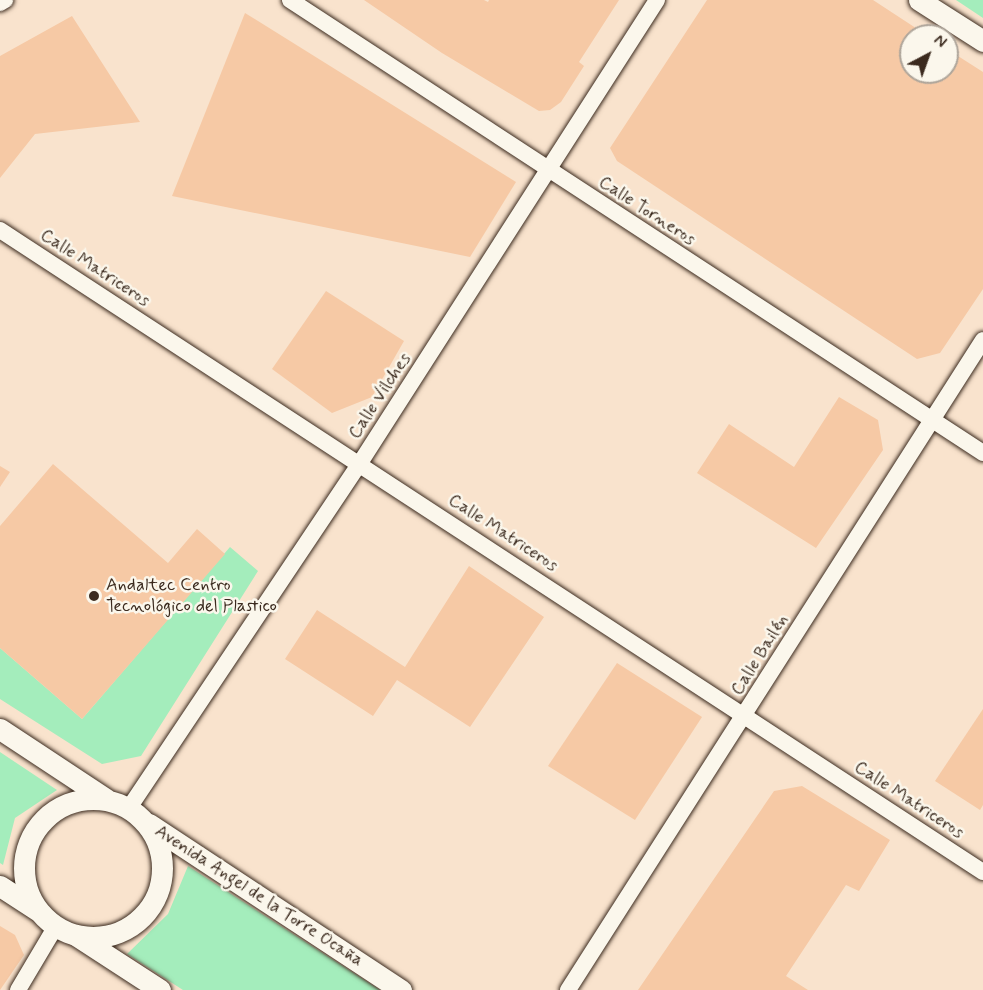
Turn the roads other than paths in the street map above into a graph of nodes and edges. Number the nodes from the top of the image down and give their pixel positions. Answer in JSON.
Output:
{"nodes":[{"id":1,"x":5,"y":0,"type":"edge"},
{"id":2,"x":290,"y":0,"type":"edge"},
{"id":3,"x":657,"y":0,"type":"edge"},
{"id":4,"x":919,"y":0,"type":"edge"},
{"id":5,"x":0,"y":3,"type":"edge"},
{"id":6,"x":983,"y":41,"type":"edge"},
{"id":7,"x":548,"y":170,"type":"junction"},
{"id":8,"x":0,"y":230,"type":"edge"},
{"id":9,"x":983,"y":340,"type":"edge"},
{"id":10,"x":933,"y":420,"type":"junction"},
{"id":11,"x":983,"y":453,"type":"edge"},
{"id":12,"x":360,"y":463,"type":"junction"},
{"id":13,"x":745,"y":716,"type":"junction"},
{"id":14,"x":0,"y":729,"type":"edge"},
{"id":15,"x":106,"y":799,"type":"junction"},
{"id":16,"x":129,"y":808,"type":"junction"},
{"id":17,"x":146,"y":822,"type":"junction"},
{"id":18,"x":983,"y":872,"type":"edge"},
{"id":19,"x":0,"y":886,"type":"edge"},
{"id":20,"x":38,"y":910,"type":"junction"},
{"id":21,"x":56,"y":927,"type":"junction"},
{"id":22,"x":76,"y":936,"type":"junction"},
{"id":23,"x":18,"y":990,"type":"edge"},
{"id":24,"x":160,"y":990,"type":"edge"},
{"id":25,"x":401,"y":990,"type":"edge"},
{"id":26,"x":568,"y":990,"type":"edge"}],
"edges":[{"from":1,"to":5,"type":"street"},
{"from":2,"to":7,"type":"street","name":"Calle Torneros"},
{"from":3,"to":7,"type":"street","name":"Calle Vilches"},
{"from":4,"to":6,"type":"street"},
{"from":7,"to":10,"type":"street","name":"Calle Torneros"},
{"from":7,"to":12,"type":"street","name":"Calle Vilches"},
{"from":8,"to":12,"type":"street","name":"Calle Matriceros"},
{"from":9,"to":10,"type":"street","name":"Calle Bailén"},
{"from":10,"to":11,"type":"street","name":"Calle Torneros"},
{"from":10,"to":13,"type":"street","name":"Calle Bailén"},
{"from":12,"to":13,"type":"street","name":"Calle Matriceros"},
{"from":12,"to":16,"type":"street","name":"Calle Vilches"},
{"from":13,"to":18,"type":"street","name":"Calle Matriceros"},
{"from":13,"to":26,"type":"street","name":"Calle Bailén"},
{"from":14,"to":15,"type":"street"},
{"from":15,"to":16,"type":"street"},
{"from":15,"to":20,"type":"street"},
{"from":16,"to":17,"type":"street"},
{"from":17,"to":22,"type":"street"},
{"from":17,"to":25,"type":"street","name":"Avenida Angel de la Torre Ocaña"},
{"from":19,"to":20,"type":"street"},
{"from":20,"to":21,"type":"street"},
{"from":21,"to":22,"type":"street"},
{"from":21,"to":23,"type":"street"},
{"from":22,"to":24,"type":"street"}]}
